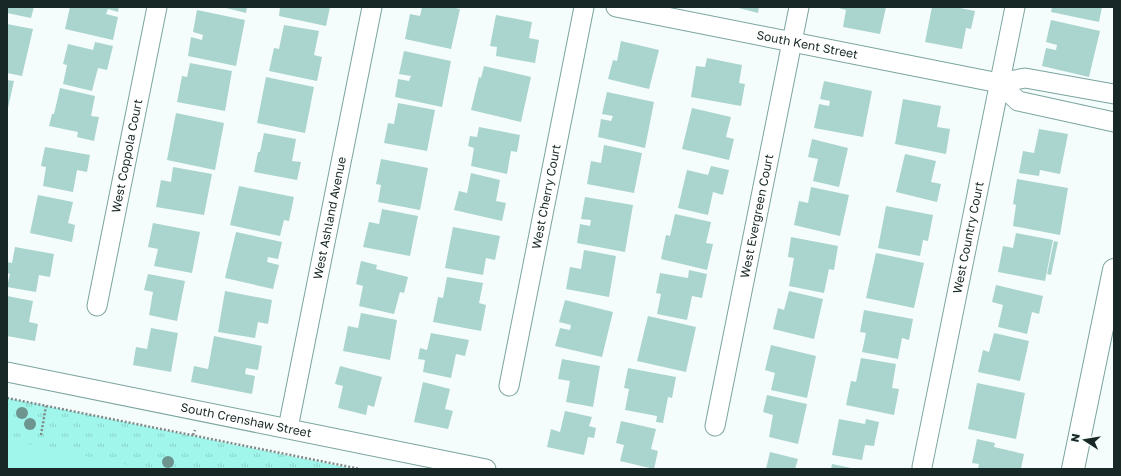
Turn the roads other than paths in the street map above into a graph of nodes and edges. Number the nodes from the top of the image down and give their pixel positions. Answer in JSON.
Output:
{"nodes":[{"id":1,"x":158,"y":7,"type":"edge"},
{"id":2,"x":372,"y":7,"type":"edge"},
{"id":3,"x":584,"y":7,"type":"edge"},
{"id":4,"x":616,"y":7,"type":"edge"},
{"id":5,"x":799,"y":7,"type":"edge"},
{"id":6,"x":1015,"y":7,"type":"edge"},
{"id":7,"x":792,"y":43,"type":"junction"},
{"id":8,"x":999,"y":83,"type":"junction"},
{"id":9,"x":1114,"y":94,"type":"edge"},
{"id":10,"x":1114,"y":122,"type":"edge"},
{"id":11,"x":1114,"y":270,"type":"edge"},
{"id":12,"x":97,"y":306,"type":"dead end"},
{"id":13,"x":7,"y":372,"type":"edge"},
{"id":14,"x":509,"y":386,"type":"dead end"},
{"id":15,"x":715,"y":426,"type":"dead end"},
{"id":16,"x":288,"y":428,"type":"junction"},
{"id":17,"x":922,"y":467,"type":"dead end"},
{"id":18,"x":486,"y":469,"type":"edge"},
{"id":19,"x":1072,"y":469,"type":"edge"}],
"edges":[{"from":1,"to":12,"type":"street","name":"West Coppola Court"},
{"from":2,"to":16,"type":"street","name":"West Ashland Avenue"},
{"from":3,"to":14,"type":"street","name":"West Cherry Court"},
{"from":4,"to":7,"type":"street","name":"South Kent Street"},
{"from":5,"to":7,"type":"street","name":"West Evergreen Court"},
{"from":6,"to":8,"type":"street","name":"West Country Court"},
{"from":7,"to":8,"type":"street","name":"South Kent Street"},
{"from":7,"to":15,"type":"street","name":"West Evergreen Court"},
{"from":8,"to":9,"type":"street","name":"South Kent Street"},
{"from":8,"to":10,"type":"street"},
{"from":8,"to":17,"type":"street","name":"West Country Court"},
{"from":11,"to":19,"type":"street"},
{"from":13,"to":16,"type":"street","name":"South Crenshaw Street"},
{"from":16,"to":18,"type":"street","name":"South Crenshaw Street"}]}
